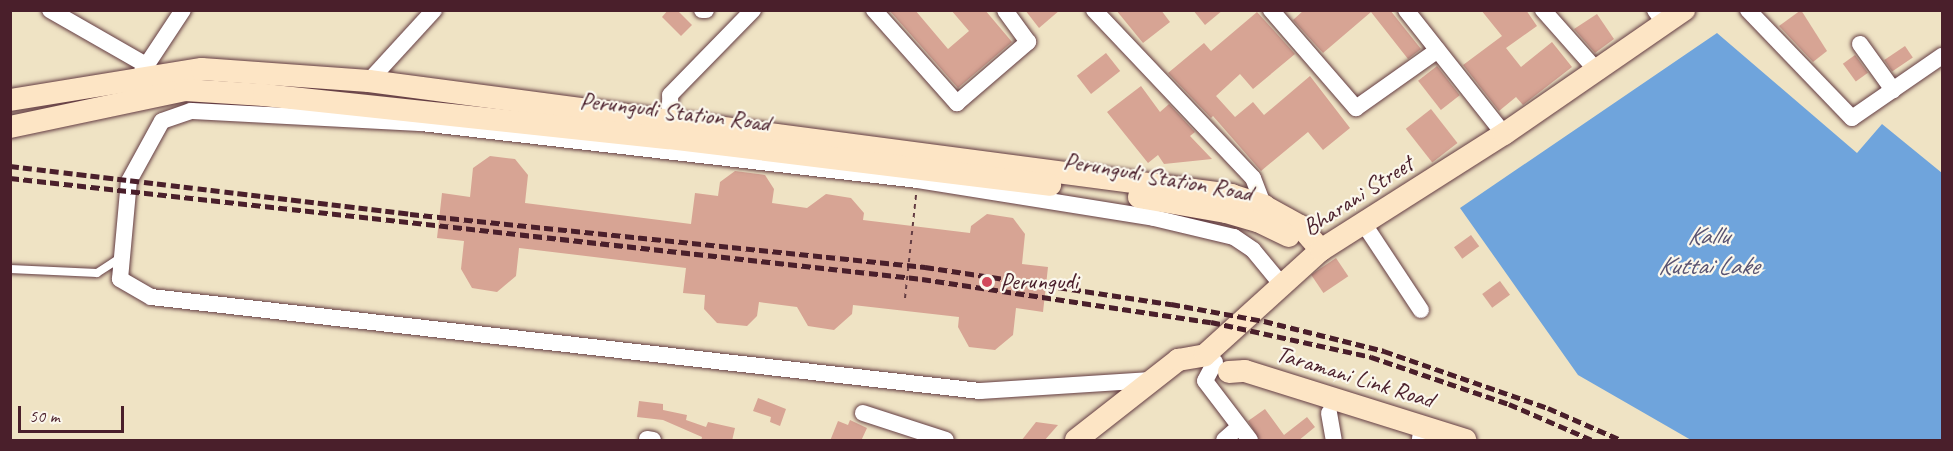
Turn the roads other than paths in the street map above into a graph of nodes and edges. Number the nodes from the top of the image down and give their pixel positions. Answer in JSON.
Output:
{"nodes":[{"id":1,"x":50,"y":10,"type":"edge"},
{"id":2,"x":434,"y":10,"type":"edge"},
{"id":3,"x":702,"y":10,"type":"edge"},
{"id":4,"x":706,"y":10,"type":"edge"},
{"id":5,"x":753,"y":10,"type":"edge"},
{"id":6,"x":874,"y":10,"type":"edge"},
{"id":7,"x":1005,"y":10,"type":"edge"},
{"id":8,"x":1094,"y":10,"type":"edge"},
{"id":9,"x":1271,"y":10,"type":"edge"},
{"id":10,"x":1406,"y":10,"type":"edge"},
{"id":11,"x":1544,"y":10,"type":"edge"},
{"id":12,"x":1684,"y":10,"type":"edge"},
{"id":13,"x":1748,"y":10,"type":"edge"},
{"id":14,"x":174,"y":13,"type":"edge"},
{"id":15,"x":1660,"y":17,"type":"edge"},
{"id":16,"x":1860,"y":44,"type":"dead end"},
{"id":17,"x":1438,"y":50,"type":"junction"},
{"id":18,"x":1942,"y":56,"type":"edge"},
{"id":19,"x":1598,"y":72,"type":"junction"},
{"id":20,"x":142,"y":81,"type":"junction"},
{"id":21,"x":369,"y":81,"type":"junction"},
{"id":22,"x":1893,"y":90,"type":"junction"},
{"id":23,"x":10,"y":100,"type":"edge"},
{"id":24,"x":188,"y":101,"type":"junction"},
{"id":25,"x":10,"y":127,"type":"edge"},
{"id":26,"x":670,"y":128,"type":"junction"},
{"id":27,"x":1504,"y":134,"type":"junction"},
{"id":28,"x":746,"y":155,"type":"junction"},
{"id":29,"x":1264,"y":206,"type":"junction"},
{"id":30,"x":1364,"y":224,"type":"junction"},
{"id":31,"x":1321,"y":250,"type":"junction"},
{"id":32,"x":122,"y":257,"type":"junction"},
{"id":33,"x":10,"y":269,"type":"edge"},
{"id":34,"x":1281,"y":284,"type":"junction"},
{"id":35,"x":1421,"y":310,"type":"dead end"},
{"id":36,"x":1216,"y":363,"type":"junction"},
{"id":37,"x":1151,"y":380,"type":"junction"},
{"id":38,"x":1329,"y":412,"type":"junction"},
{"id":39,"x":863,"y":413,"type":"dead end"},
{"id":40,"x":1239,"y":427,"type":"junction"},
{"id":41,"x":1423,"y":440,"type":"edge"},
{"id":42,"x":946,"y":441,"type":"edge"},
{"id":43,"x":1076,"y":441,"type":"edge"},
{"id":44,"x":1224,"y":441,"type":"edge"},
{"id":45,"x":1250,"y":441,"type":"edge"},
{"id":46,"x":1334,"y":441,"type":"edge"},
{"id":47,"x":1465,"y":441,"type":"edge"}],
"edges":[{"from":1,"to":20,"type":"street"},
{"from":2,"to":21,"type":"street"},
{"from":3,"to":4,"type":"street"},
{"from":5,"to":26,"type":"street"},
{"from":6,"to":7,"type":"street"},
{"from":8,"to":29,"type":"street"},
{"from":9,"to":17,"type":"street"},
{"from":10,"to":17,"type":"street"},
{"from":11,"to":19,"type":"street"},
{"from":12,"to":15,"type":"street","name":"Bharani Street"},
{"from":13,"to":22,"type":"street"},
{"from":14,"to":20,"type":"street"},
{"from":15,"to":19,"type":"street","name":"Bharani Street"},
{"from":16,"to":22,"type":"street"},
{"from":17,"to":27,"type":"street"},
{"from":18,"to":22,"type":"street"},
{"from":19,"to":27,"type":"street","name":"Bharani Street"},
{"from":20,"to":21,"type":"street","name":"Perungudi Station Road"},
{"from":20,"to":23,"type":"street","name":"Perungudi Station Road"},
{"from":20,"to":24,"type":"street","name":"Perungudi Station Road"},
{"from":20,"to":25,"type":"street","name":"Perungudi Station Road"},
{"from":21,"to":26,"type":"street","name":"Perungudi Station Road"},
{"from":24,"to":26,"type":"street","name":"Perungudi Station Road"},
{"from":24,"to":28,"type":"street"},
{"from":24,"to":32,"type":"street"},
{"from":26,"to":28,"type":"street","name":"Perungudi Station Road"},
{"from":26,"to":29,"type":"street","name":"Perungudi Station Road"},
{"from":27,"to":30,"type":"street","name":"Bharani Street"},
{"from":28,"to":31,"type":"street","name":"Perungudi Station Road"},
{"from":28,"to":34,"type":"street"},
{"from":29,"to":31,"type":"street","name":"Perungudi Station Road"},
{"from":30,"to":31,"type":"street","name":"Bharani Street"},
{"from":30,"to":35,"type":"street"},
{"from":31,"to":34,"type":"street","name":"Bharani Street"},
{"from":32,"to":33,"type":"lane"},
{"from":32,"to":37,"type":"street"},
{"from":34,"to":36,"type":"street","name":"Bharani Street"},
{"from":36,"to":37,"type":"street"},
{"from":36,"to":38,"type":"street","name":"Taramani Link Road"},
{"from":36,"to":40,"type":"street"},
{"from":36,"to":47,"type":"street","name":"Taramani Link Road"},
{"from":37,"to":43,"type":"street"},
{"from":38,"to":41,"type":"street","name":"Taramani Link Road"},
{"from":38,"to":46,"type":"street"},
{"from":39,"to":42,"type":"street"},
{"from":40,"to":44,"type":"street"},
{"from":40,"to":45,"type":"street"}]}
